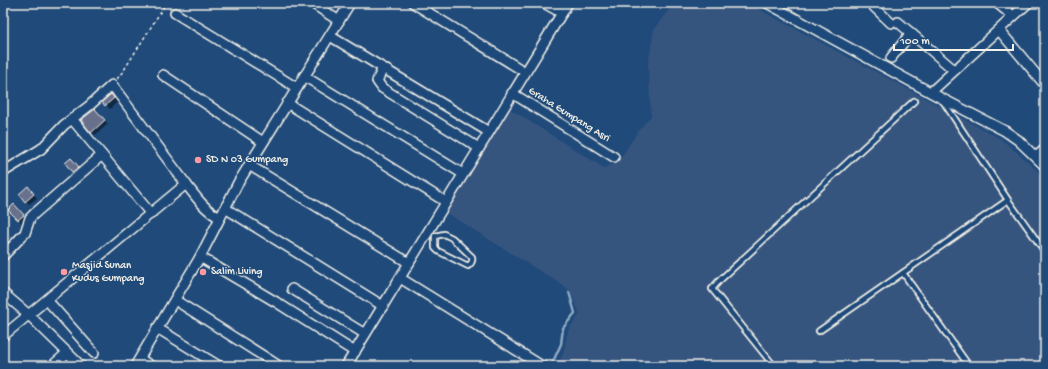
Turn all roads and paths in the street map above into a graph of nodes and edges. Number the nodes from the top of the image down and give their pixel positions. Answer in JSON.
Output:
{"nodes":[{"id":1,"x":166,"y":3,"type":"edge"},
{"id":2,"x":312,"y":3,"type":"edge"},
{"id":3,"x":350,"y":3,"type":"edge"},
{"id":4,"x":413,"y":3,"type":"edge"},
{"id":5,"x":544,"y":3,"type":"edge"},
{"id":6,"x":568,"y":3,"type":"edge"},
{"id":7,"x":767,"y":3,"type":"edge"},
{"id":8,"x":870,"y":3,"type":"edge"},
{"id":9,"x":997,"y":3,"type":"edge"},
{"id":10,"x":1028,"y":3,"type":"edge"},
{"id":11,"x":783,"y":6,"type":"edge"},
{"id":12,"x":175,"y":13,"type":"dead end"},
{"id":13,"x":562,"y":13,"type":"junction"},
{"id":14,"x":1014,"y":16,"type":"junction"},
{"id":15,"x":339,"y":21,"type":"junction"},
{"id":16,"x":999,"y":30,"type":"junction"},
{"id":17,"x":911,"y":33,"type":"junction"},
{"id":18,"x":330,"y":36,"type":"junction"},
{"id":19,"x":891,"y":58,"type":"dead end"},
{"id":20,"x":383,"y":68,"type":"junction"},
{"id":21,"x":954,"y":70,"type":"junction"},
{"id":22,"x":525,"y":72,"type":"junction"},
{"id":23,"x":162,"y":75,"type":"dead end"},
{"id":24,"x":304,"y":76,"type":"junction"},
{"id":25,"x":112,"y":85,"type":"junction"},
{"id":26,"x":1045,"y":85,"type":"edge"},
{"id":27,"x":297,"y":88,"type":"junction"},
{"id":28,"x":930,"y":92,"type":"junction"},
{"id":29,"x":512,"y":93,"type":"junction"},
{"id":30,"x":942,"y":98,"type":"junction"},
{"id":31,"x":914,"y":101,"type":"dead end"},
{"id":32,"x":287,"y":103,"type":"junction"},
{"id":33,"x":72,"y":119,"type":"junction"},
{"id":34,"x":489,"y":132,"type":"junction"},
{"id":35,"x":263,"y":142,"type":"junction"},
{"id":36,"x":479,"y":148,"type":"junction"},
{"id":37,"x":1045,"y":149,"type":"edge"},
{"id":38,"x":102,"y":156,"type":"junction"},
{"id":39,"x":614,"y":157,"type":"dead end"},
{"id":40,"x":1036,"y":157,"type":"junction"},
{"id":41,"x":249,"y":165,"type":"junction"},
{"id":42,"x":1045,"y":166,"type":"edge"},
{"id":43,"x":3,"y":172,"type":"edge"},
{"id":44,"x":463,"y":174,"type":"junction"},
{"id":45,"x":186,"y":184,"type":"junction"},
{"id":46,"x":1008,"y":200,"type":"junction"},
{"id":47,"x":446,"y":202,"type":"junction"},
{"id":48,"x":225,"y":208,"type":"junction"},
{"id":49,"x":151,"y":214,"type":"junction"},
{"id":50,"x":220,"y":218,"type":"junction"},
{"id":51,"x":432,"y":234,"type":"junction"},
{"id":52,"x":1045,"y":252,"type":"edge"},
{"id":53,"x":3,"y":256,"type":"edge"},
{"id":54,"x":200,"y":257,"type":"junction"},
{"id":55,"x":409,"y":263,"type":"junction"},
{"id":56,"x":903,"y":273,"type":"junction"},
{"id":57,"x":400,"y":278,"type":"junction"},
{"id":58,"x":292,"y":289,"type":"dead end"},
{"id":59,"x":3,"y":293,"type":"edge"},
{"id":60,"x":46,"y":300,"type":"junction"},
{"id":61,"x":175,"y":300,"type":"junction"},
{"id":62,"x":383,"y":306,"type":"junction"},
{"id":63,"x":29,"y":315,"type":"junction"},
{"id":64,"x":157,"y":328,"type":"junction"},
{"id":65,"x":819,"y":331,"type":"dead end"},
{"id":66,"x":365,"y":334,"type":"junction"},
{"id":67,"x":3,"y":336,"type":"edge"},
{"id":68,"x":355,"y":352,"type":"junction"},
{"id":69,"x":67,"y":353,"type":"junction"},
{"id":70,"x":94,"y":353,"type":"dead end"},
{"id":71,"x":138,"y":363,"type":"edge"},
{"id":72,"x":52,"y":366,"type":"edge"},
{"id":73,"x":81,"y":366,"type":"edge"},
{"id":74,"x":151,"y":366,"type":"edge"},
{"id":75,"x":220,"y":366,"type":"edge"},
{"id":76,"x":280,"y":366,"type":"edge"},
{"id":77,"x":346,"y":366,"type":"edge"},
{"id":78,"x":542,"y":366,"type":"edge"},
{"id":79,"x":774,"y":366,"type":"edge"},
{"id":80,"x":969,"y":366,"type":"edge"}],
"edges":[{"from":1,"to":25,"type":"path"},
{"from":2,"to":15,"type":"street"},
{"from":3,"to":15,"type":"street"},
{"from":4,"to":22,"type":"street"},
{"from":5,"to":13,"type":"street"},
{"from":6,"to":13,"type":"street"},
{"from":7,"to":11,"type":"street"},
{"from":8,"to":17,"type":"street"},
{"from":9,"to":14,"type":"street"},
{"from":10,"to":14,"type":"street"},
{"from":11,"to":28,"type":"street"},
{"from":12,"to":27,"type":"street"},
{"from":13,"to":22,"type":"street"},
{"from":14,"to":16,"type":"street"},
{"from":15,"to":18,"type":"street"},
{"from":16,"to":21,"type":"street"},
{"from":16,"to":26,"type":"street"},
{"from":17,"to":19,"type":"street"},
{"from":17,"to":21,"type":"street"},
{"from":18,"to":20,"type":"street"},
{"from":18,"to":24,"type":"street"},
{"from":20,"to":34,"type":"street"},
{"from":20,"to":36,"type":"street"},
{"from":21,"to":28,"type":"street"},
{"from":22,"to":29,"type":"street"},
{"from":23,"to":35,"type":"street"},
{"from":24,"to":27,"type":"street"},
{"from":24,"to":44,"type":"street"},
{"from":25,"to":33,"type":"street"},
{"from":25,"to":45,"type":"street"},
{"from":27,"to":32,"type":"street"},
{"from":28,"to":30,"type":"street"},
{"from":29,"to":34,"type":"street"},
{"from":29,"to":39,"type":"street","name":"Graha Gumpang Asri"},
{"from":30,"to":40,"type":"street"},
{"from":30,"to":46,"type":"lane"},
{"from":31,"to":79,"type":"lane"},
{"from":32,"to":35,"type":"street"},
{"from":32,"to":47,"type":"street"},
{"from":33,"to":38,"type":"street"},
{"from":33,"to":43,"type":"street"},
{"from":34,"to":36,"type":"street"},
{"from":35,"to":41,"type":"street"},
{"from":36,"to":44,"type":"street"},
{"from":37,"to":40,"type":"street"},
{"from":38,"to":49,"type":"street"},
{"from":38,"to":53,"type":"street"},
{"from":40,"to":42,"type":"street"},
{"from":41,"to":48,"type":"street"},
{"from":41,"to":55,"type":"street"},
{"from":44,"to":47,"type":"street"},
{"from":45,"to":49,"type":"street"},
{"from":45,"to":50,"type":"street"},
{"from":46,"to":52,"type":"lane"},
{"from":46,"to":56,"type":"lane"},
{"from":47,"to":51,"type":"street"},
{"from":48,"to":50,"type":"street"},
{"from":48,"to":62,"type":"street"},
{"from":49,"to":60,"type":"street"},
{"from":50,"to":54,"type":"street"},
{"from":51,"to":51,"type":"lane"},
{"from":51,"to":55,"type":"street"},
{"from":54,"to":61,"type":"street"},
{"from":54,"to":68,"type":"street"},
{"from":55,"to":57,"type":"street"},
{"from":56,"to":65,"type":"lane"},
{"from":56,"to":80,"type":"lane"},
{"from":57,"to":62,"type":"street"},
{"from":57,"to":78,"type":"street"},
{"from":58,"to":66,"type":"street"},
{"from":59,"to":63,"type":"street"},
{"from":60,"to":63,"type":"street"},
{"from":60,"to":70,"type":"street"},
{"from":61,"to":64,"type":"street"},
{"from":61,"to":76,"type":"street"},
{"from":62,"to":66,"type":"street"},
{"from":63,"to":67,"type":"street"},
{"from":63,"to":69,"type":"street"},
{"from":64,"to":71,"type":"street"},
{"from":64,"to":75,"type":"street"},
{"from":66,"to":68,"type":"street"},
{"from":68,"to":77,"type":"street"},
{"from":69,"to":72,"type":"street"},
{"from":69,"to":73,"type":"street"},
{"from":71,"to":74,"type":"street"}]}
